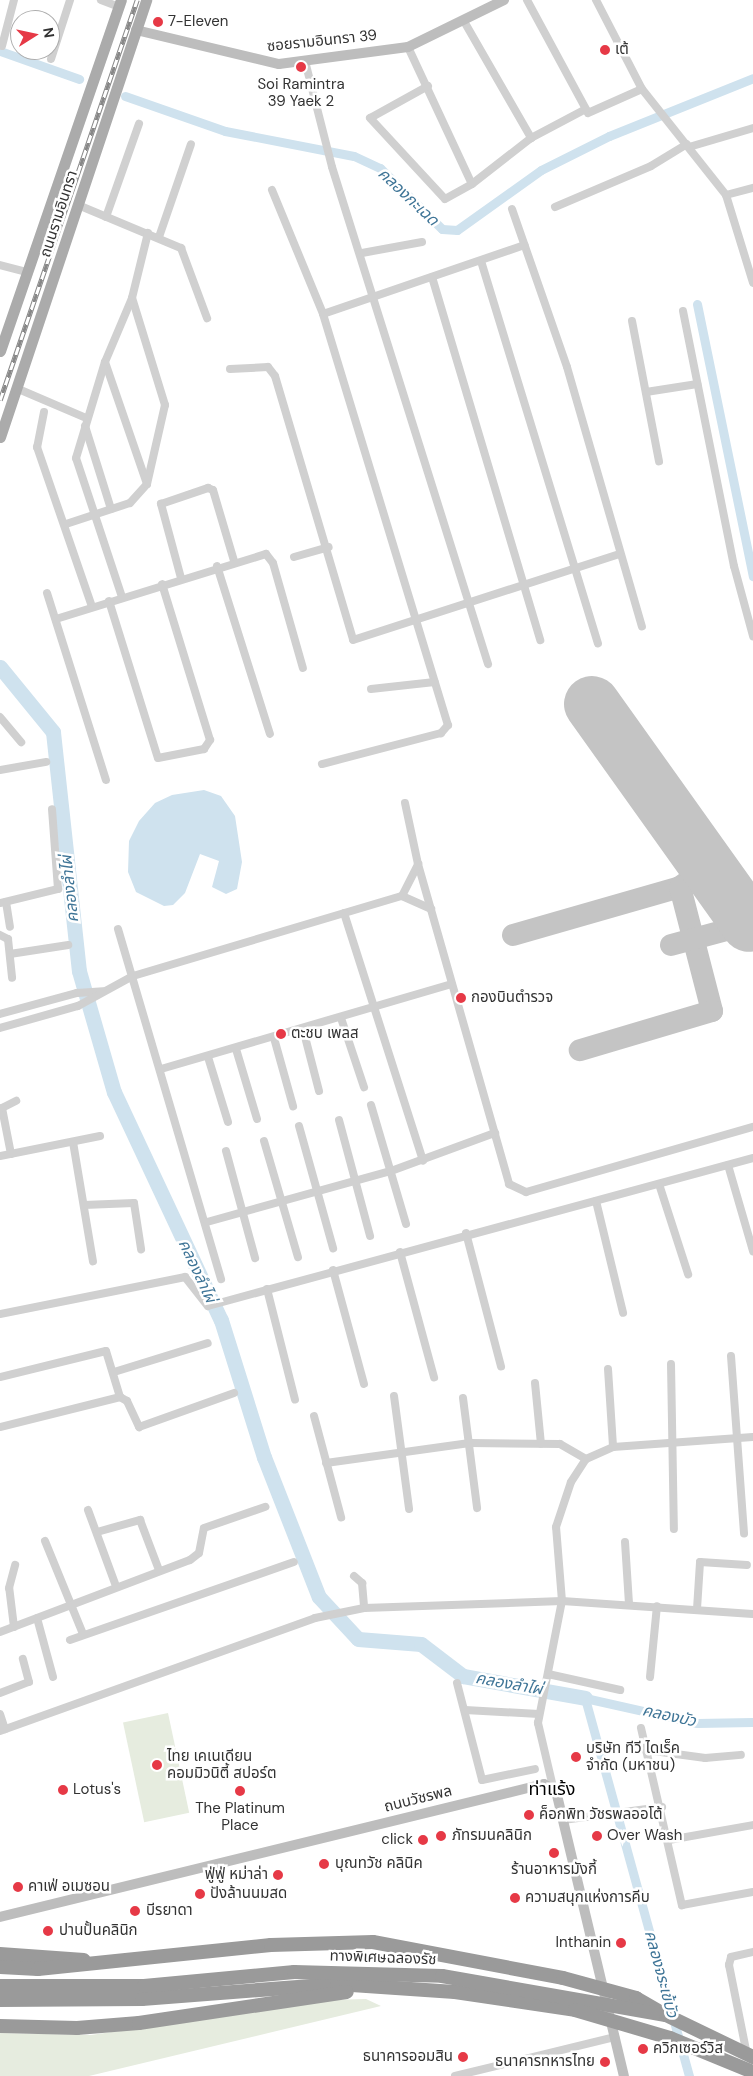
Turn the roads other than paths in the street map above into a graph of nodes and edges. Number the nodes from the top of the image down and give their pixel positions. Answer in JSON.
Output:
{"nodes":[{"id":1,"x":14,"y":0,"type":"edge"},
{"id":2,"x":70,"y":0,"type":"edge"},
{"id":3,"x":101,"y":0,"type":"edge"},
{"id":4,"x":146,"y":0,"type":"edge"},
{"id":5,"x":504,"y":0,"type":"edge"},
{"id":6,"x":526,"y":0,"type":"edge"},
{"id":7,"x":596,"y":0,"type":"edge"},
{"id":8,"x":120,"y":3,"type":"edge"},
{"id":9,"x":465,"y":23,"type":"junction"},
{"id":10,"x":136,"y":30,"type":"junction"},
{"id":11,"x":60,"y":31,"type":"edge"},
{"id":12,"x":2,"y":46,"type":"dead end"},
{"id":13,"x":408,"y":47,"type":"junction"},
{"id":14,"x":305,"y":61,"type":"junction"},
{"id":15,"x":428,"y":86,"type":"junction"},
{"id":16,"x":642,"y":88,"type":"junction"},
{"id":17,"x":586,"y":110,"type":"junction"},
{"id":18,"x":139,"y":124,"type":"dead end"},
{"id":19,"x":753,"y":128,"type":"edge"},
{"id":20,"x":531,"y":138,"type":"junction"},
{"id":21,"x":191,"y":144,"type":"dead end"},
{"id":22,"x":688,"y":145,"type":"junction"},
{"id":23,"x":472,"y":184,"type":"junction"},
{"id":24,"x":753,"y":188,"type":"edge"},
{"id":25,"x":272,"y":190,"type":"dead end"},
{"id":26,"x":726,"y":195,"type":"junction"},
{"id":27,"x":78,"y":205,"type":"junction"},
{"id":28,"x":555,"y":207,"type":"dead end"},
{"id":29,"x":512,"y":209,"type":"dead end"},
{"id":30,"x":106,"y":217,"type":"junction"},
{"id":31,"x":148,"y":233,"type":"junction"},
{"id":32,"x":159,"y":238,"type":"junction"},
{"id":33,"x":422,"y":242,"type":"dead end"},
{"id":34,"x":524,"y":245,"type":"junction"},
{"id":35,"x":362,"y":253,"type":"junction"},
{"id":36,"x":481,"y":261,"type":"junction"},
{"id":37,"x":0,"y":265,"type":"edge"},
{"id":38,"x":26,"y":272,"type":"junction"},
{"id":39,"x":432,"y":277,"type":"junction"},
{"id":40,"x":753,"y":283,"type":"edge"},
{"id":41,"x":376,"y":297,"type":"junction"},
{"id":42,"x":132,"y":298,"type":"junction"},
{"id":43,"x":683,"y":311,"type":"dead end"},
{"id":44,"x":324,"y":314,"type":"junction"},
{"id":45,"x":207,"y":318,"type":"dead end"},
{"id":46,"x":632,"y":321,"type":"dead end"},
{"id":47,"x":0,"y":351,"type":"edge"},
{"id":48,"x":105,"y":362,"type":"junction"},
{"id":49,"x":230,"y":369,"type":"dead end"},
{"id":50,"x":697,"y":384,"type":"junction"},
{"id":51,"x":16,"y":388,"type":"junction"},
{"id":52,"x":646,"y":392,"type":"junction"},
{"id":53,"x":44,"y":412,"type":"dead end"},
{"id":54,"x":86,"y":418,"type":"junction"},
{"id":55,"x":85,"y":426,"type":"junction"},
{"id":56,"x":0,"y":437,"type":"edge"},
{"id":57,"x":659,"y":461,"type":"dead end"},
{"id":58,"x":147,"y":484,"type":"junction"},
{"id":59,"x":111,"y":509,"type":"junction"},
{"id":60,"x":95,"y":515,"type":"junction"},
{"id":61,"x":66,"y":524,"type":"junction"},
{"id":62,"x":328,"y":547,"type":"junction"},
{"id":63,"x":619,"y":554,"type":"junction"},
{"id":64,"x":294,"y":557,"type":"dead end"},
{"id":65,"x":234,"y":561,"type":"junction"},
{"id":66,"x":217,"y":566,"type":"junction"},
{"id":67,"x":572,"y":570,"type":"junction"},
{"id":68,"x":181,"y":578,"type":"junction"},
{"id":69,"x":162,"y":584,"type":"junction"},
{"id":70,"x":522,"y":587,"type":"junction"},
{"id":71,"x":47,"y":593,"type":"dead end"},
{"id":72,"x":122,"y":597,"type":"junction"},
{"id":73,"x":109,"y":602,"type":"junction"},
{"id":74,"x":469,"y":604,"type":"junction"},
{"id":75,"x":92,"y":606,"type":"junction"},
{"id":76,"x":56,"y":619,"type":"junction"},
{"id":77,"x":416,"y":623,"type":"junction"},
{"id":78,"x":642,"y":626,"type":"dead end"},
{"id":79,"x":753,"y":636,"type":"edge"},
{"id":80,"x":540,"y":640,"type":"dead end"},
{"id":81,"x":598,"y":644,"type":"dead end"},
{"id":82,"x":488,"y":664,"type":"dead end"},
{"id":83,"x":303,"y":668,"type":"dead end"},
{"id":84,"x":434,"y":682,"type":"junction"},
{"id":85,"x":371,"y":689,"type":"dead end"},
{"id":86,"x":0,"y":718,"type":"edge"},
{"id":87,"x":270,"y":734,"type":"dead end"},
{"id":88,"x":21,"y":742,"type":"dead end"},
{"id":89,"x":46,"y":762,"type":"dead end"},
{"id":90,"x":322,"y":764,"type":"dead end"},
{"id":91,"x":0,"y":770,"type":"edge"},
{"id":92,"x":106,"y":780,"type":"dead end"},
{"id":93,"x":405,"y":804,"type":"dead end"},
{"id":94,"x":52,"y":809,"type":"dead end"},
{"id":95,"x":418,"y":864,"type":"junction"},
{"id":96,"x":402,"y":896,"type":"junction"},
{"id":97,"x":3,"y":902,"type":"edge"},
{"id":98,"x":431,"y":909,"type":"junction"},
{"id":99,"x":344,"y":913,"type":"junction"},
{"id":100,"x":10,"y":927,"type":"dead end"},
{"id":101,"x":118,"y":929,"type":"dead end"},
{"id":102,"x":0,"y":935,"type":"edge"},
{"id":103,"x":68,"y":945,"type":"dead end"},
{"id":104,"x":10,"y":954,"type":"junction"},
{"id":105,"x":133,"y":976,"type":"junction"},
{"id":106,"x":12,"y":978,"type":"dead end"},
{"id":107,"x":451,"y":984,"type":"junction"},
{"id":108,"x":87,"y":997,"type":"junction"},
{"id":109,"x":371,"y":1007,"type":"junction"},
{"id":110,"x":0,"y":1014,"type":"edge"},
{"id":111,"x":341,"y":1018,"type":"junction"},
{"id":112,"x":0,"y":1028,"type":"edge"},
{"id":113,"x":303,"y":1029,"type":"junction"},
{"id":114,"x":274,"y":1038,"type":"junction"},
{"id":115,"x":236,"y":1049,"type":"junction"},
{"id":116,"x":208,"y":1057,"type":"junction"},
{"id":117,"x":160,"y":1069,"type":"junction"},
{"id":118,"x":364,"y":1087,"type":"dead end"},
{"id":119,"x":319,"y":1091,"type":"dead end"},
{"id":120,"x":16,"y":1101,"type":"dead end"},
{"id":121,"x":370,"y":1105,"type":"dead end"},
{"id":122,"x":293,"y":1106,"type":"dead end"},
{"id":123,"x":256,"y":1119,"type":"dead end"},
{"id":124,"x":339,"y":1120,"type":"dead end"},
{"id":125,"x":228,"y":1122,"type":"dead end"},
{"id":126,"x":299,"y":1126,"type":"dead end"},
{"id":127,"x":753,"y":1127,"type":"edge"},
{"id":128,"x":495,"y":1132,"type":"junction"},
{"id":129,"x":100,"y":1136,"type":"dead end"},
{"id":130,"x":264,"y":1141,"type":"dead end"},
{"id":131,"x":73,"y":1142,"type":"junction"},
{"id":132,"x":226,"y":1151,"type":"dead end"},
{"id":133,"x":11,"y":1154,"type":"junction"},
{"id":134,"x":0,"y":1156,"type":"edge"},
{"id":135,"x":753,"y":1158,"type":"edge"},
{"id":136,"x":423,"y":1161,"type":"junction"},
{"id":137,"x":728,"y":1165,"type":"junction"},
{"id":138,"x":391,"y":1172,"type":"junction"},
{"id":139,"x":356,"y":1180,"type":"junction"},
{"id":140,"x":660,"y":1184,"type":"junction"},
{"id":141,"x":316,"y":1191,"type":"junction"},
{"id":142,"x":596,"y":1201,"type":"junction"},
{"id":143,"x":281,"y":1203,"type":"junction"},
{"id":144,"x":84,"y":1206,"type":"junction"},
{"id":145,"x":242,"y":1213,"type":"junction"},
{"id":146,"x":206,"y":1222,"type":"junction"},
{"id":147,"x":406,"y":1224,"type":"dead end"},
{"id":148,"x":466,"y":1233,"type":"junction"},
{"id":149,"x":370,"y":1236,"type":"dead end"},
{"id":150,"x":333,"y":1248,"type":"dead end"},
{"id":151,"x":142,"y":1249,"type":"dead end"},
{"id":152,"x":753,"y":1251,"type":"edge"},
{"id":153,"x":400,"y":1252,"type":"junction"},
{"id":154,"x":255,"y":1258,"type":"dead end"},
{"id":155,"x":298,"y":1258,"type":"dead end"},
{"id":156,"x":93,"y":1261,"type":"dead end"},
{"id":157,"x":333,"y":1270,"type":"junction"},
{"id":158,"x":688,"y":1274,"type":"dead end"},
{"id":159,"x":220,"y":1279,"type":"dead end"},
{"id":160,"x":267,"y":1289,"type":"junction"},
{"id":161,"x":623,"y":1313,"type":"dead end"},
{"id":162,"x":0,"y":1314,"type":"edge"},
{"id":163,"x":208,"y":1343,"type":"dead end"},
{"id":164,"x":731,"y":1356,"type":"dead end"},
{"id":165,"x":670,"y":1364,"type":"dead end"},
{"id":166,"x":501,"y":1366,"type":"dead end"},
{"id":167,"x":608,"y":1369,"type":"dead end"},
{"id":168,"x":114,"y":1372,"type":"junction"},
{"id":169,"x":0,"y":1377,"type":"edge"},
{"id":170,"x":434,"y":1377,"type":"dead end"},
{"id":171,"x":534,"y":1383,"type":"dead end"},
{"id":172,"x":364,"y":1384,"type":"dead end"},
{"id":173,"x":234,"y":1393,"type":"dead end"},
{"id":174,"x":394,"y":1396,"type":"dead end"},
{"id":175,"x":120,"y":1397,"type":"junction"},
{"id":176,"x":463,"y":1398,"type":"dead end"},
{"id":177,"x":295,"y":1400,"type":"dead end"},
{"id":178,"x":314,"y":1416,"type":"dead end"},
{"id":179,"x":0,"y":1427,"type":"edge"},
{"id":180,"x":753,"y":1436,"type":"edge"},
{"id":181,"x":740,"y":1437,"type":"junction"},
{"id":182,"x":673,"y":1440,"type":"junction"},
{"id":183,"x":470,"y":1443,"type":"junction"},
{"id":184,"x":541,"y":1444,"type":"junction"},
{"id":185,"x":613,"y":1447,"type":"junction"},
{"id":186,"x":401,"y":1451,"type":"junction"},
{"id":187,"x":586,"y":1459,"type":"junction"},
{"id":188,"x":326,"y":1463,"type":"junction"},
{"id":189,"x":265,"y":1507,"type":"dead end"},
{"id":190,"x":477,"y":1508,"type":"dead end"},
{"id":191,"x":409,"y":1509,"type":"dead end"},
{"id":192,"x":88,"y":1510,"type":"dead end"},
{"id":193,"x":341,"y":1517,"type":"dead end"},
{"id":194,"x":674,"y":1529,"type":"dead end"},
{"id":195,"x":97,"y":1532,"type":"junction"},
{"id":196,"x":744,"y":1534,"type":"dead end"},
{"id":197,"x":45,"y":1541,"type":"dead end"},
{"id":198,"x":625,"y":1542,"type":"dead end"},
{"id":199,"x":294,"y":1562,"type":"dead end"},
{"id":200,"x":15,"y":1565,"type":"dead end"},
{"id":201,"x":747,"y":1565,"type":"dead end"},
{"id":202,"x":159,"y":1570,"type":"junction"},
{"id":203,"x":354,"y":1576,"type":"dead end"},
{"id":204,"x":116,"y":1586,"type":"junction"},
{"id":205,"x":562,"y":1601,"type":"junction"},
{"id":206,"x":71,"y":1604,"type":"junction"},
{"id":207,"x":629,"y":1604,"type":"junction"},
{"id":208,"x":657,"y":1606,"type":"junction"},
{"id":209,"x":364,"y":1608,"type":"junction"},
{"id":210,"x":697,"y":1609,"type":"junction"},
{"id":211,"x":753,"y":1614,"type":"edge"},
{"id":212,"x":37,"y":1618,"type":"junction"},
{"id":213,"x":14,"y":1627,"type":"junction"},
{"id":214,"x":0,"y":1632,"type":"edge"},
{"id":215,"x":83,"y":1634,"type":"junction"},
{"id":216,"x":70,"y":1640,"type":"dead end"},
{"id":217,"x":23,"y":1659,"type":"dead end"},
{"id":218,"x":54,"y":1677,"type":"dead end"},
{"id":219,"x":548,"y":1677,"type":"junction"},
{"id":220,"x":650,"y":1678,"type":"dead end"},
{"id":221,"x":457,"y":1683,"type":"dead end"},
{"id":222,"x":620,"y":1690,"type":"dead end"},
{"id":223,"x":0,"y":1693,"type":"edge"},
{"id":224,"x":465,"y":1710,"type":"junction"},
{"id":225,"x":0,"y":1714,"type":"edge"},
{"id":226,"x":539,"y":1714,"type":"junction"},
{"id":227,"x":641,"y":1728,"type":"dead end"},
{"id":228,"x":3,"y":1730,"type":"edge"},
{"id":229,"x":646,"y":1750,"type":"junction"},
{"id":230,"x":741,"y":1755,"type":"dead end"},
{"id":231,"x":535,"y":1769,"type":"dead end"},
{"id":232,"x":553,"y":1787,"type":"junction"},
{"id":233,"x":662,"y":1807,"type":"junction"},
{"id":234,"x":563,"y":1820,"type":"junction"},
{"id":235,"x":753,"y":1825,"type":"edge"},
{"id":236,"x":669,"y":1840,"type":"junction"},
{"id":237,"x":753,"y":1892,"type":"edge"},
{"id":238,"x":3,"y":1915,"type":"edge"},
{"id":239,"x":753,"y":1952,"type":"edge"},
{"id":240,"x":0,"y":1954,"type":"edge"},
{"id":241,"x":133,"y":1961,"type":"junction"},
{"id":242,"x":0,"y":1968,"type":"edge"},
{"id":243,"x":0,"y":1986,"type":"edge"},
{"id":244,"x":374,"y":1986,"type":"junction"},
{"id":245,"x":0,"y":2000,"type":"edge"},
{"id":246,"x":666,"y":2015,"type":"junction"},
{"id":247,"x":0,"y":2026,"type":"edge"},
{"id":248,"x":614,"y":2037,"type":"junction"},
{"id":249,"x":753,"y":2057,"type":"edge"},
{"id":250,"x":753,"y":2072,"type":"edge"},
{"id":251,"x":454,"y":2076,"type":"edge"},
{"id":252,"x":624,"y":2076,"type":"edge"},
{"id":253,"x":752,"y":2076,"type":"edge"}],
"edges":[{"from":1,"to":12,"type":"street"},
{"from":2,"to":11,"type":"street"},
{"from":3,"to":8,"type":"street"},
{"from":4,"to":10,"type":"main road","name":"ถนนรามอินทรา"},
{"from":5,"to":9,"type":"main road","name":"ซอยรามอินทรา 39"},
{"from":6,"to":17,"type":"street"},
{"from":7,"to":16,"type":"street"},
{"from":8,"to":38,"type":"main road","name":"ถนนรามอินทรา"},
{"from":9,"to":13,"type":"main road","name":"ซอยรามอินทรา 39"},
{"from":9,"to":20,"type":"street"},
{"from":10,"to":14,"type":"main road","name":"ซอยรามอินทรา 39"},
{"from":10,"to":27,"type":"main road","name":"ถนนรามอินทรา"},
{"from":13,"to":14,"type":"main road","name":"ซอยรามอินทรา 39"},
{"from":13,"to":15,"type":"street"},
{"from":14,"to":35,"type":"street"},
{"from":15,"to":23,"type":"street"},
{"from":15,"to":23,"type":"street"},
{"from":16,"to":17,"type":"street"},
{"from":16,"to":22,"type":"street"},
{"from":17,"to":20,"type":"street"},
{"from":18,"to":30,"type":"street"},
{"from":19,"to":22,"type":"street"},
{"from":20,"to":23,"type":"street"},
{"from":21,"to":32,"type":"street"},
{"from":22,"to":26,"type":"street"},
{"from":22,"to":28,"type":"street"},
{"from":24,"to":26,"type":"street"},
{"from":25,"to":44,"type":"street"},
{"from":26,"to":40,"type":"street"},
{"from":27,"to":30,"type":"street"},
{"from":27,"to":51,"type":"main road","name":"ถนนรามอินทรา"},
{"from":29,"to":34,"type":"street"},
{"from":30,"to":31,"type":"street"},
{"from":31,"to":32,"type":"street"},
{"from":31,"to":42,"type":"street"},
{"from":32,"to":45,"type":"street"},
{"from":33,"to":35,"type":"street"},
{"from":34,"to":36,"type":"street"},
{"from":34,"to":63,"type":"street"},
{"from":35,"to":41,"type":"street"},
{"from":36,"to":39,"type":"street"},
{"from":36,"to":67,"type":"street"},
{"from":37,"to":38,"type":"street"},
{"from":38,"to":47,"type":"main road","name":"ถนนรามอินทรา"},
{"from":39,"to":41,"type":"street"},
{"from":39,"to":70,"type":"street"},
{"from":41,"to":44,"type":"street"},
{"from":41,"to":74,"type":"street"},
{"from":42,"to":48,"type":"street"},
{"from":42,"to":58,"type":"street"},
{"from":43,"to":50,"type":"street"},
{"from":44,"to":77,"type":"street"},
{"from":46,"to":52,"type":"street"},
{"from":48,"to":54,"type":"street"},
{"from":48,"to":58,"type":"street"},
{"from":49,"to":62,"type":"street"},
{"from":50,"to":52,"type":"street"},
{"from":50,"to":79,"type":"street"},
{"from":51,"to":54,"type":"street"},
{"from":51,"to":56,"type":"main road","name":"ถนนรามอินทรา"},
{"from":52,"to":57,"type":"street"},
{"from":53,"to":61,"type":"street"},
{"from":54,"to":55,"type":"street"},
{"from":55,"to":59,"type":"street"},
{"from":55,"to":60,"type":"street"},
{"from":58,"to":59,"type":"street"},
{"from":59,"to":60,"type":"street"},
{"from":60,"to":61,"type":"street"},
{"from":60,"to":72,"type":"street"},
{"from":61,"to":75,"type":"street"},
{"from":62,"to":64,"type":"street"},
{"from":62,"to":77,"type":"street"},
{"from":63,"to":67,"type":"street"},
{"from":63,"to":78,"type":"street"},
{"from":65,"to":66,"type":"street"},
{"from":65,"to":68,"type":"street"},
{"from":65,"to":83,"type":"street"},
{"from":66,"to":68,"type":"street"},
{"from":66,"to":87,"type":"street"},
{"from":67,"to":70,"type":"street"},
{"from":67,"to":81,"type":"street"},
{"from":68,"to":69,"type":"street"},
{"from":69,"to":72,"type":"street"},
{"from":69,"to":73,"type":"street"},
{"from":70,"to":74,"type":"street"},
{"from":70,"to":80,"type":"street"},
{"from":71,"to":76,"type":"street"},
{"from":72,"to":73,"type":"street"},
{"from":73,"to":75,"type":"street"},
{"from":74,"to":77,"type":"street"},
{"from":74,"to":82,"type":"street"},
{"from":75,"to":76,"type":"street"},
{"from":76,"to":92,"type":"street"},
{"from":77,"to":84,"type":"street"},
{"from":84,"to":85,"type":"street"},
{"from":84,"to":90,"type":"street"},
{"from":86,"to":88,"type":"street"},
{"from":89,"to":91,"type":"street"},
{"from":93,"to":95,"type":"street"},
{"from":94,"to":97,"type":"street"},
{"from":95,"to":96,"type":"street"},
{"from":95,"to":98,"type":"street"},
{"from":96,"to":98,"type":"street"},
{"from":96,"to":99,"type":"street"},
{"from":97,"to":100,"type":"street"},
{"from":98,"to":107,"type":"street"},
{"from":99,"to":105,"type":"street"},
{"from":99,"to":109,"type":"street"},
{"from":101,"to":105,"type":"street"},
{"from":102,"to":104,"type":"street"},
{"from":103,"to":104,"type":"street"},
{"from":104,"to":106,"type":"street"},
{"from":105,"to":108,"type":"street"},
{"from":105,"to":117,"type":"street"},
{"from":107,"to":109,"type":"street"},
{"from":107,"to":128,"type":"street"},
{"from":108,"to":110,"type":"street"},
{"from":108,"to":112,"type":"street"},
{"from":109,"to":111,"type":"street"},
{"from":109,"to":136,"type":"street"},
{"from":111,"to":113,"type":"street"},
{"from":111,"to":118,"type":"street"},
{"from":113,"to":114,"type":"street"},
{"from":113,"to":119,"type":"street"},
{"from":114,"to":115,"type":"street"},
{"from":114,"to":122,"type":"street"},
{"from":115,"to":116,"type":"street"},
{"from":115,"to":123,"type":"street"},
{"from":116,"to":117,"type":"street"},
{"from":116,"to":125,"type":"street"},
{"from":117,"to":146,"type":"street"},
{"from":120,"to":133,"type":"street"},
{"from":121,"to":138,"type":"street"},
{"from":124,"to":139,"type":"street"},
{"from":126,"to":141,"type":"street"},
{"from":127,"to":128,"type":"street"},
{"from":128,"to":136,"type":"street"},
{"from":129,"to":131,"type":"street"},
{"from":130,"to":143,"type":"street"},
{"from":131,"to":133,"type":"street"},
{"from":131,"to":144,"type":"street"},
{"from":132,"to":145,"type":"street"},
{"from":133,"to":134,"type":"street"},
{"from":135,"to":137,"type":"street"},
{"from":136,"to":138,"type":"street"},
{"from":137,"to":140,"type":"street"},
{"from":137,"to":152,"type":"street"},
{"from":138,"to":139,"type":"street"},
{"from":138,"to":147,"type":"street"},
{"from":139,"to":141,"type":"street"},
{"from":139,"to":149,"type":"street"},
{"from":140,"to":142,"type":"street"},
{"from":140,"to":158,"type":"street"},
{"from":141,"to":143,"type":"street"},
{"from":141,"to":150,"type":"street"},
{"from":142,"to":148,"type":"street"},
{"from":142,"to":161,"type":"street"},
{"from":143,"to":145,"type":"street"},
{"from":143,"to":155,"type":"street"},
{"from":144,"to":151,"type":"street"},
{"from":144,"to":156,"type":"street"},
{"from":145,"to":146,"type":"street"},
{"from":145,"to":154,"type":"street"},
{"from":146,"to":159,"type":"street"},
{"from":148,"to":153,"type":"street"},
{"from":148,"to":166,"type":"street"},
{"from":153,"to":157,"type":"street"},
{"from":153,"to":170,"type":"street"},
{"from":157,"to":160,"type":"street"},
{"from":157,"to":172,"type":"street"},
{"from":160,"to":162,"type":"street"},
{"from":160,"to":177,"type":"street"},
{"from":163,"to":168,"type":"street"},
{"from":164,"to":181,"type":"street"},
{"from":165,"to":182,"type":"street"},
{"from":167,"to":185,"type":"street"},
{"from":168,"to":169,"type":"street"},
{"from":168,"to":175,"type":"street"},
{"from":171,"to":184,"type":"street"},
{"from":173,"to":175,"type":"street"},
{"from":174,"to":186,"type":"street"},
{"from":175,"to":179,"type":"street"},
{"from":176,"to":183,"type":"street"},
{"from":178,"to":188,"type":"street"},
{"from":180,"to":181,"type":"street"},
{"from":181,"to":182,"type":"street"},
{"from":181,"to":196,"type":"street"},
{"from":182,"to":185,"type":"street"},
{"from":182,"to":194,"type":"street"},
{"from":183,"to":184,"type":"street"},
{"from":183,"to":186,"type":"street"},
{"from":183,"to":190,"type":"street"},
{"from":184,"to":187,"type":"street"},
{"from":185,"to":187,"type":"street"},
{"from":186,"to":188,"type":"street"},
{"from":186,"to":191,"type":"street"},
{"from":187,"to":205,"type":"street"},
{"from":188,"to":193,"type":"street"},
{"from":189,"to":202,"type":"street"},
{"from":192,"to":195,"type":"street"},
{"from":195,"to":202,"type":"street"},
{"from":195,"to":204,"type":"street"},
{"from":197,"to":206,"type":"street"},
{"from":198,"to":207,"type":"street"},
{"from":199,"to":215,"type":"street"},
{"from":200,"to":213,"type":"street"},
{"from":201,"to":210,"type":"street"},
{"from":202,"to":204,"type":"street"},
{"from":203,"to":209,"type":"street"},
{"from":204,"to":206,"type":"street"},
{"from":205,"to":207,"type":"street"},
{"from":205,"to":209,"type":"street"},
{"from":205,"to":219,"type":"street"},
{"from":206,"to":212,"type":"street"},
{"from":206,"to":215,"type":"street"},
{"from":207,"to":208,"type":"street"},
{"from":208,"to":210,"type":"street"},
{"from":208,"to":220,"type":"street"},
{"from":209,"to":228,"type":"street"},
{"from":210,"to":211,"type":"street"},
{"from":212,"to":213,"type":"street"},
{"from":212,"to":218,"type":"street"},
{"from":213,"to":214,"type":"street"},
{"from":215,"to":216,"type":"street"},
{"from":217,"to":223,"type":"street"},
{"from":219,"to":222,"type":"street"},
{"from":219,"to":226,"type":"street"},
{"from":221,"to":224,"type":"street"},
{"from":224,"to":226,"type":"street"},
{"from":224,"to":231,"type":"street"},
{"from":225,"to":228,"type":"street"},
{"from":226,"to":232,"type":"street"},
{"from":227,"to":229,"type":"street"},
{"from":229,"to":230,"type":"street"},
{"from":229,"to":233,"type":"street"},
{"from":232,"to":234,"type":"main road"},
{"from":232,"to":238,"type":"main road","name":"ถนนวัชรพล"},
{"from":233,"to":234,"type":"street"},
{"from":233,"to":236,"type":"street"},
{"from":234,"to":248,"type":"main road"},
{"from":235,"to":236,"type":"street"},
{"from":236,"to":237,"type":"street"},
{"from":239,"to":253,"type":"street"},
{"from":240,"to":241,"type":"highway","bridge":true},
{"from":241,"to":242,"type":"highway","bridge":true},
{"from":241,"to":246,"type":"highway","bridge":true},
{"from":243,"to":246,"type":"highway","name":"ทางพิเศษฉลองรัช","bridge":true},
{"from":244,"to":245,"type":"highway","name":"ทางพิเศษฉลองรัช"},
{"from":244,"to":247,"type":"highway"},
{"from":244,"to":250,"type":"highway","name":"ทางพิเศษฉลองรัช","bridge":true},
{"from":246,"to":249,"type":"highway","name":"ทางพิเศษฉลองรัช","bridge":true},
{"from":248,"to":251,"type":"street"},
{"from":248,"to":252,"type":"main road"}]}
